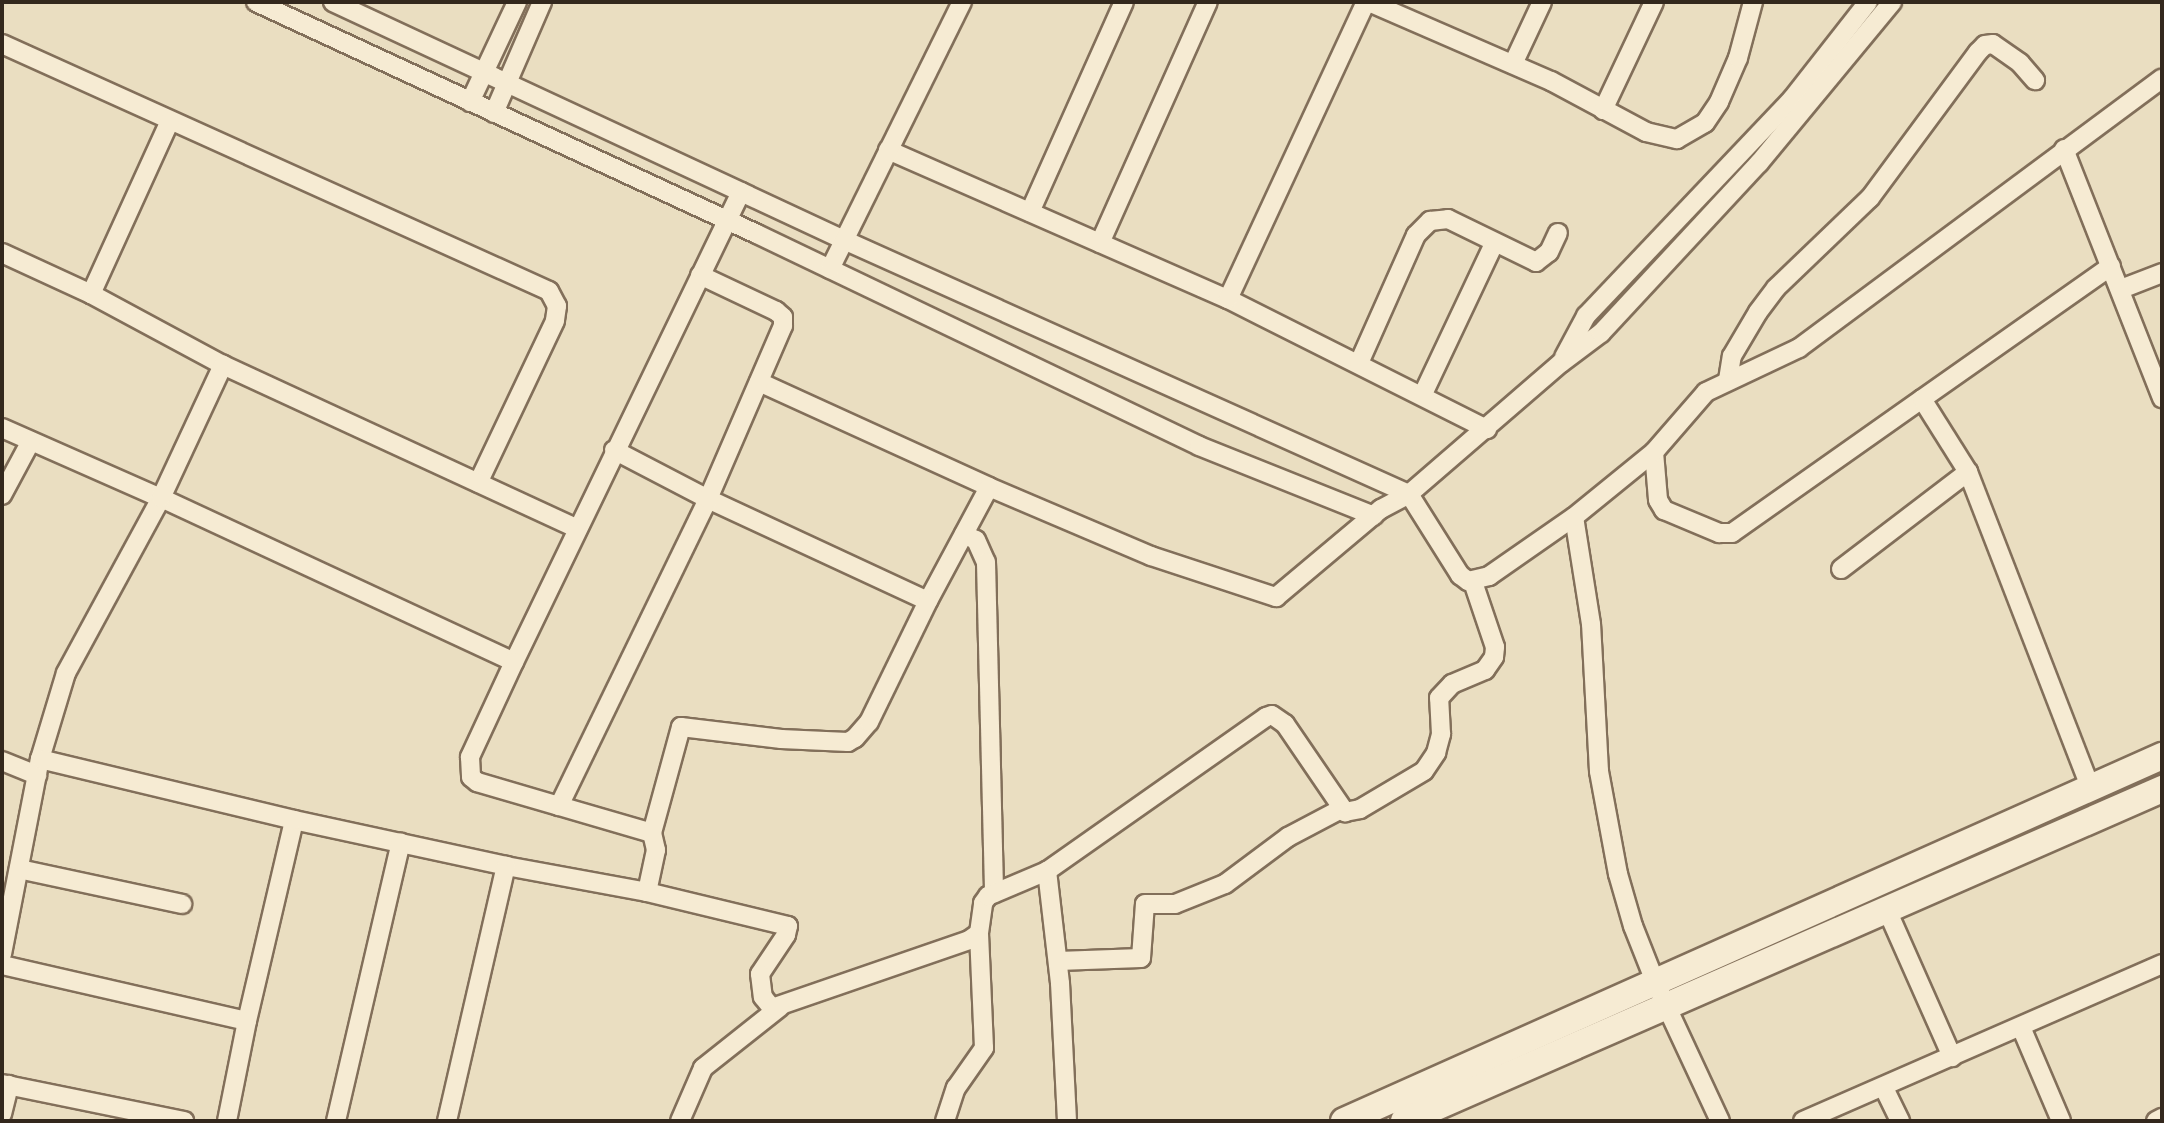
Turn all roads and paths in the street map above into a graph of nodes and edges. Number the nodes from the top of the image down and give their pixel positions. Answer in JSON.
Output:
{"nodes":[{"id":1,"x":256,"y":2,"type":"edge"},
{"id":2,"x":333,"y":2,"type":"edge"},
{"id":3,"x":517,"y":2,"type":"edge"},
{"id":4,"x":542,"y":2,"type":"edge"},
{"id":5,"x":962,"y":2,"type":"edge"},
{"id":6,"x":1124,"y":2,"type":"edge"},
{"id":7,"x":1208,"y":2,"type":"edge"},
{"id":8,"x":1368,"y":2,"type":"edge"},
{"id":9,"x":1542,"y":2,"type":"edge"},
{"id":10,"x":1654,"y":2,"type":"edge"},
{"id":11,"x":1753,"y":2,"type":"edge"},
{"id":12,"x":1868,"y":2,"type":"edge"},
{"id":13,"x":1892,"y":2,"type":"edge"},
{"id":14,"x":2,"y":44,"type":"edge"},
{"id":15,"x":1513,"y":64,"type":"junction"},
{"id":16,"x":485,"y":73,"type":"junction"},
{"id":17,"x":2162,"y":78,"type":"edge"},
{"id":18,"x":2035,"y":80,"type":"dead end"},
{"id":19,"x":506,"y":82,"type":"junction"},
{"id":20,"x":470,"y":102,"type":"junction"},
{"id":21,"x":1603,"y":110,"type":"junction"},
{"id":22,"x":494,"y":113,"type":"junction"},
{"id":23,"x":170,"y":121,"type":"junction"},
{"id":24,"x":2064,"y":149,"type":"junction"},
{"id":25,"x":888,"y":150,"type":"junction"},
{"id":26,"x":741,"y":192,"type":"junction"},
{"id":27,"x":1030,"y":212,"type":"junction"},
{"id":28,"x":726,"y":221,"type":"junction"},
{"id":29,"x":1558,"y":233,"type":"dead end"},
{"id":30,"x":844,"y":240,"type":"junction"},
{"id":31,"x":1100,"y":243,"type":"junction"},
{"id":32,"x":1494,"y":244,"type":"junction"},
{"id":33,"x":2,"y":253,"type":"edge"},
{"id":34,"x":2111,"y":266,"type":"junction"},
{"id":35,"x":830,"y":269,"type":"junction"},
{"id":36,"x":2162,"y":273,"type":"edge"},
{"id":37,"x":700,"y":275,"type":"junction"},
{"id":38,"x":2121,"y":289,"type":"junction"},
{"id":39,"x":91,"y":294,"type":"junction"},
{"id":40,"x":1228,"y":299,"type":"junction"},
{"id":41,"x":1359,"y":363,"type":"junction"},
{"id":42,"x":1561,"y":363,"type":"junction"},
{"id":43,"x":223,"y":365,"type":"junction"},
{"id":44,"x":1728,"y":380,"type":"junction"},
{"id":45,"x":759,"y":382,"type":"junction"},
{"id":46,"x":1423,"y":394,"type":"junction"},
{"id":47,"x":2162,"y":398,"type":"edge"},
{"id":48,"x":1922,"y":399,"type":"junction"},
{"id":49,"x":2,"y":428,"type":"edge"},
{"id":50,"x":1487,"y":429,"type":"junction"},
{"id":51,"x":31,"y":441,"type":"junction"},
{"id":52,"x":614,"y":450,"type":"junction"},
{"id":53,"x":1654,"y":452,"type":"junction"},
{"id":54,"x":1968,"y":472,"type":"junction"},
{"id":55,"x":478,"y":483,"type":"junction"},
{"id":56,"x":989,"y":487,"type":"junction"},
{"id":57,"x":1409,"y":494,"type":"junction"},
{"id":58,"x":2,"y":495,"type":"edge"},
{"id":59,"x":161,"y":498,"type":"junction"},
{"id":60,"x":708,"y":499,"type":"junction"},
{"id":61,"x":1374,"y":516,"type":"junction"},
{"id":62,"x":1574,"y":517,"type":"junction"},
{"id":63,"x":576,"y":528,"type":"junction"},
{"id":64,"x":964,"y":534,"type":"junction"},
{"id":65,"x":1841,"y":569,"type":"dead end"},
{"id":66,"x":1473,"y":582,"type":"junction"},
{"id":67,"x":928,"y":601,"type":"junction"},
{"id":68,"x":514,"y":662,"type":"junction"},
{"id":69,"x":2162,"y":756,"type":"edge"},
{"id":70,"x":2,"y":761,"type":"edge"},
{"id":71,"x":39,"y":767,"type":"junction"},
{"id":72,"x":2091,"y":789,"type":"junction"},
{"id":73,"x":2162,"y":789,"type":"edge"},
{"id":74,"x":559,"y":806,"type":"junction"},
{"id":75,"x":1341,"y":809,"type":"junction"},
{"id":76,"x":294,"y":820,"type":"junction"},
{"id":77,"x":652,"y":833,"type":"junction"},
{"id":78,"x":401,"y":842,"type":"junction"},
{"id":79,"x":506,"y":866,"type":"junction"},
{"id":80,"x":19,"y":869,"type":"junction"},
{"id":81,"x":1047,"y":871,"type":"junction"},
{"id":82,"x":647,"y":892,"type":"junction"},
{"id":83,"x":994,"y":893,"type":"junction"},
{"id":84,"x":182,"y":904,"type":"dead end"},
{"id":85,"x":1887,"y":910,"type":"junction"},
{"id":86,"x":979,"y":933,"type":"junction"},
{"id":87,"x":2,"y":954,"type":"edge"},
{"id":88,"x":1058,"y":961,"type":"junction"},
{"id":89,"x":2162,"y":964,"type":"edge"},
{"id":90,"x":2,"y":965,"type":"edge"},
{"id":91,"x":1661,"y":996,"type":"junction"},
{"id":92,"x":780,"y":1007,"type":"junction"},
{"id":93,"x":247,"y":1021,"type":"junction"},
{"id":94,"x":2021,"y":1027,"type":"junction"},
{"id":95,"x":1952,"y":1057,"type":"junction"},
{"id":96,"x":6,"y":1084,"type":"edge"},
{"id":97,"x":1884,"y":1088,"type":"junction"},
{"id":98,"x":1402,"y":1112,"type":"edge"},
{"id":99,"x":2,"y":1114,"type":"edge"},
{"id":100,"x":2162,"y":1118,"type":"edge"},
{"id":101,"x":183,"y":1121,"type":"edge"},
{"id":102,"x":227,"y":1121,"type":"edge"},
{"id":103,"x":336,"y":1121,"type":"edge"},
{"id":104,"x":447,"y":1121,"type":"edge"},
{"id":105,"x":680,"y":1121,"type":"edge"},
{"id":106,"x":945,"y":1121,"type":"edge"},
{"id":107,"x":1067,"y":1121,"type":"edge"},
{"id":108,"x":1344,"y":1121,"type":"edge"},
{"id":109,"x":1720,"y":1121,"type":"edge"},
{"id":110,"x":1803,"y":1121,"type":"edge"},
{"id":111,"x":1900,"y":1121,"type":"edge"},
{"id":112,"x":2061,"y":1121,"type":"edge"},
{"id":113,"x":2156,"y":1121,"type":"edge"}],
"edges":[{"from":1,"to":20,"type":"street"},
{"from":2,"to":16,"type":"street"},
{"from":3,"to":16,"type":"street"},
{"from":4,"to":19,"type":"street"},
{"from":5,"to":25,"type":"street"},
{"from":6,"to":27,"type":"street"},
{"from":7,"to":31,"type":"street"},
{"from":8,"to":15,"type":"street"},
{"from":8,"to":40,"type":"street"},
{"from":9,"to":15,"type":"street"},
{"from":10,"to":21,"type":"street"},
{"from":11,"to":21,"type":"street"},
{"from":12,"to":42,"type":"street"},
{"from":13,"to":42,"type":"street"},
{"from":14,"to":23,"type":"street"},
{"from":15,"to":21,"type":"street"},
{"from":16,"to":19,"type":"street"},
{"from":16,"to":20,"type":"street"},
{"from":17,"to":24,"type":"street"},
{"from":18,"to":44,"type":"street"},
{"from":19,"to":22,"type":"street"},
{"from":19,"to":26,"type":"street"},
{"from":20,"to":22,"type":"street"},
{"from":22,"to":28,"type":"street"},
{"from":23,"to":39,"type":"street"},
{"from":23,"to":55,"type":"street"},
{"from":24,"to":34,"type":"street"},
{"from":24,"to":44,"type":"street"},
{"from":25,"to":27,"type":"street"},
{"from":25,"to":30,"type":"street"},
{"from":26,"to":28,"type":"street"},
{"from":26,"to":30,"type":"street"},
{"from":27,"to":31,"type":"street"},
{"from":28,"to":35,"type":"street"},
{"from":28,"to":37,"type":"street"},
{"from":29,"to":32,"type":"street"},
{"from":30,"to":35,"type":"street"},
{"from":30,"to":57,"type":"street"},
{"from":31,"to":40,"type":"street"},
{"from":32,"to":41,"type":"street"},
{"from":32,"to":46,"type":"street"},
{"from":33,"to":39,"type":"street"},
{"from":34,"to":38,"type":"street"},
{"from":34,"to":48,"type":"street"},
{"from":35,"to":61,"type":"street"},
{"from":36,"to":38,"type":"street"},
{"from":37,"to":45,"type":"street"},
{"from":37,"to":52,"type":"street"},
{"from":38,"to":47,"type":"street"},
{"from":39,"to":43,"type":"street"},
{"from":40,"to":41,"type":"street"},
{"from":41,"to":46,"type":"street"},
{"from":42,"to":50,"type":"street"},
{"from":43,"to":55,"type":"street"},
{"from":43,"to":59,"type":"street"},
{"from":44,"to":53,"type":"street"},
{"from":45,"to":56,"type":"street"},
{"from":45,"to":60,"type":"street"},
{"from":46,"to":50,"type":"street"},
{"from":48,"to":53,"type":"street"},
{"from":48,"to":54,"type":"street"},
{"from":49,"to":51,"type":"street"},
{"from":50,"to":57,"type":"street"},
{"from":51,"to":58,"type":"street"},
{"from":51,"to":59,"type":"street"},
{"from":52,"to":60,"type":"street"},
{"from":52,"to":63,"type":"street"},
{"from":53,"to":62,"type":"street"},
{"from":54,"to":65,"type":"street"},
{"from":54,"to":72,"type":"street"},
{"from":55,"to":63,"type":"street"},
{"from":56,"to":61,"type":"street"},
{"from":56,"to":64,"type":"street"},
{"from":57,"to":61,"type":"street"},
{"from":57,"to":66,"type":"street"},
{"from":59,"to":68,"type":"street"},
{"from":59,"to":71,"type":"street"},
{"from":60,"to":67,"type":"street"},
{"from":60,"to":74,"type":"street"},
{"from":62,"to":66,"type":"street"},
{"from":62,"to":91,"type":"street"},
{"from":63,"to":68,"type":"street"},
{"from":64,"to":67,"type":"street"},
{"from":64,"to":83,"type":"street"},
{"from":66,"to":75,"type":"street"},
{"from":67,"to":77,"type":"street"},
{"from":68,"to":74,"type":"street"},
{"from":69,"to":72,"type":"street"},
{"from":70,"to":71,"type":"street"},
{"from":71,"to":76,"type":"street"},
{"from":71,"to":80,"type":"street"},
{"from":72,"to":91,"type":"street"},
{"from":73,"to":85,"type":"street"},
{"from":74,"to":77,"type":"street"},
{"from":75,"to":81,"type":"street"},
{"from":75,"to":88,"type":"street"},
{"from":76,"to":78,"type":"street"},
{"from":76,"to":93,"type":"street"},
{"from":77,"to":82,"type":"street"},
{"from":78,"to":79,"type":"street"},
{"from":78,"to":103,"type":"street"},
{"from":79,"to":82,"type":"street"},
{"from":79,"to":104,"type":"street"},
{"from":80,"to":84,"type":"street"},
{"from":80,"to":87,"type":"street"},
{"from":81,"to":83,"type":"street"},
{"from":81,"to":88,"type":"street"},
{"from":82,"to":92,"type":"street"},
{"from":83,"to":86,"type":"street"},
{"from":85,"to":91,"type":"street"},
{"from":85,"to":95,"type":"street"},
{"from":86,"to":92,"type":"street"},
{"from":86,"to":106,"type":"street"},
{"from":88,"to":107,"type":"street"},
{"from":89,"to":94,"type":"street"},
{"from":90,"to":93,"type":"street"},
{"from":91,"to":98,"type":"street"},
{"from":91,"to":109,"type":"street"},
{"from":92,"to":105,"type":"street"},
{"from":93,"to":102,"type":"street"},
{"from":94,"to":95,"type":"street"},
{"from":94,"to":112,"type":"street"},
{"from":95,"to":97,"type":"street"},
{"from":96,"to":99,"type":"street"},
{"from":96,"to":101,"type":"street"},
{"from":97,"to":110,"type":"street"},
{"from":97,"to":111,"type":"street"},
{"from":98,"to":108,"type":"street"},
{"from":100,"to":113,"type":"street"}]}
